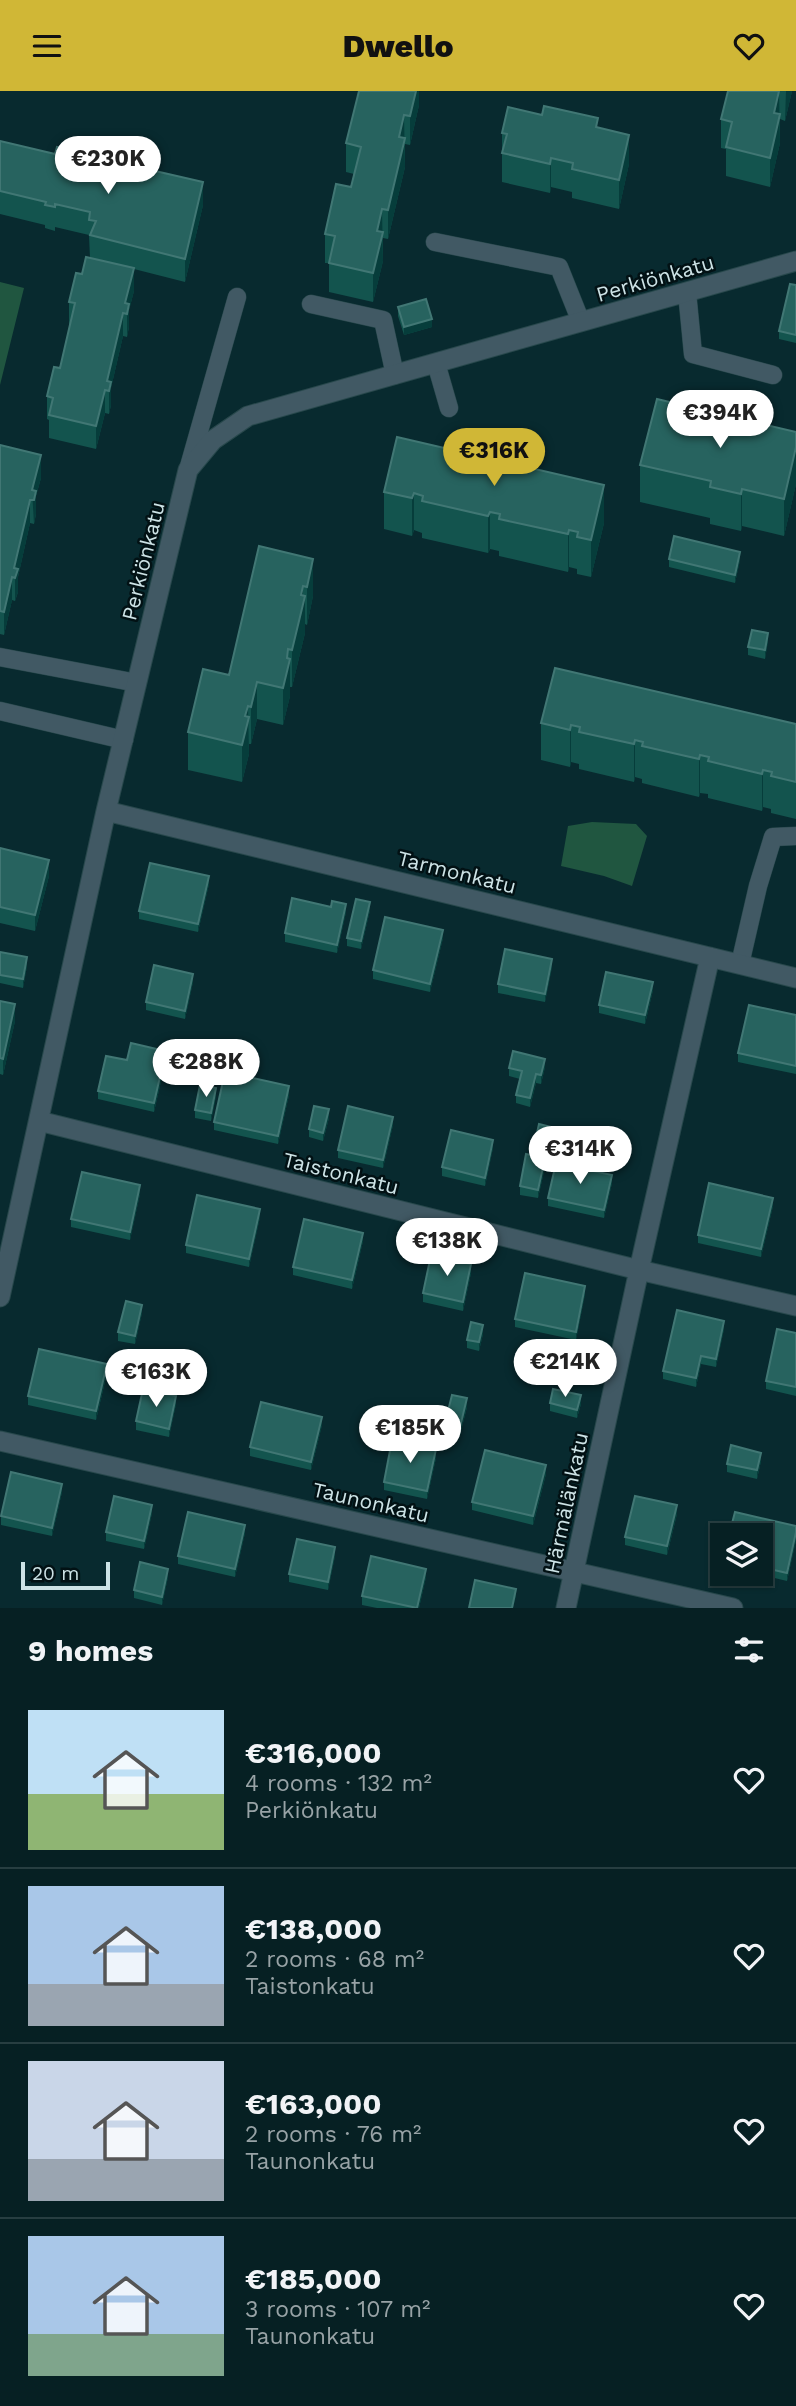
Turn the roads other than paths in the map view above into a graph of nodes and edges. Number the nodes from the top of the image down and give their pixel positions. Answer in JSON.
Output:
{"nodes":[{"id":1,"x":435,"y":242,"type":"dead end"},
{"id":2,"x":796,"y":261,"type":"edge"},
{"id":3,"x":687,"y":292,"type":"junction"},
{"id":4,"x":237,"y":297,"type":"dead end"},
{"id":5,"x":311,"y":305,"type":"dead end"},
{"id":6,"x":581,"y":322,"type":"junction"},
{"id":7,"x":436,"y":363,"type":"junction"},
{"id":8,"x":395,"y":375,"type":"junction"},
{"id":9,"x":773,"y":375,"type":"dead end"},
{"id":10,"x":449,"y":408,"type":"dead end"},
{"id":11,"x":188,"y":470,"type":"junction"},
{"id":12,"x":0,"y":657,"type":"edge"},
{"id":13,"x":137,"y":683,"type":"junction"},
{"id":14,"x":0,"y":711,"type":"edge"},
{"id":15,"x":124,"y":740,"type":"junction"},
{"id":16,"x":106,"y":811,"type":"junction"},
{"id":17,"x":796,"y":836,"type":"edge"},
{"id":18,"x":710,"y":957,"type":"junction"},
{"id":19,"x":740,"y":964,"type":"junction"},
{"id":20,"x":796,"y":978,"type":"edge"},
{"id":21,"x":39,"y":1121,"type":"junction"},
{"id":22,"x":639,"y":1270,"type":"junction"},
{"id":23,"x":0,"y":1297,"type":"edge"},
{"id":24,"x":796,"y":1306,"type":"edge"},
{"id":25,"x":0,"y":1441,"type":"edge"},
{"id":26,"x":575,"y":1571,"type":"junction"},
{"id":27,"x":566,"y":1608,"type":"edge"},
{"id":28,"x":733,"y":1608,"type":"edge"}],
"edges":[{"from":1,"to":6,"type":"lane"},
{"from":2,"to":3,"type":"street","name":"Perkiönkatu"},
{"from":3,"to":6,"type":"street","name":"Perkiönkatu"},
{"from":3,"to":9,"type":"lane"},
{"from":4,"to":11,"type":"lane"},
{"from":5,"to":8,"type":"lane"},
{"from":6,"to":7,"type":"street","name":"Perkiönkatu"},
{"from":7,"to":8,"type":"street","name":"Perkiönkatu"},
{"from":7,"to":10,"type":"lane"},
{"from":8,"to":11,"type":"street","name":"Perkiönkatu"},
{"from":11,"to":13,"type":"street","name":"Perkiönkatu"},
{"from":12,"to":13,"type":"lane"},
{"from":13,"to":15,"type":"street","name":"Perkiönkatu"},
{"from":14,"to":15,"type":"lane"},
{"from":15,"to":16,"type":"street","name":"Perkiönkatu"},
{"from":16,"to":18,"type":"street","name":"Tarmonkatu"},
{"from":16,"to":21,"type":"street","name":"Perkiönkatu"},
{"from":17,"to":19,"type":"lane"},
{"from":18,"to":19,"type":"street","name":"Tarmonkatu"},
{"from":18,"to":22,"type":"street","name":"Härmälänkatu"},
{"from":19,"to":20,"type":"street","name":"Tarmonkatu"},
{"from":21,"to":22,"type":"street","name":"Taistonkatu"},
{"from":21,"to":23,"type":"street","name":"Perkiönkatu"},
{"from":22,"to":24,"type":"street","name":"Taistonkatu"},
{"from":22,"to":26,"type":"street","name":"Härmälänkatu"},
{"from":25,"to":26,"type":"street","name":"Taunonkatu"},
{"from":26,"to":27,"type":"street","name":"Härmälänkatu"},
{"from":26,"to":28,"type":"street","name":"Taunonkatu"}]}
